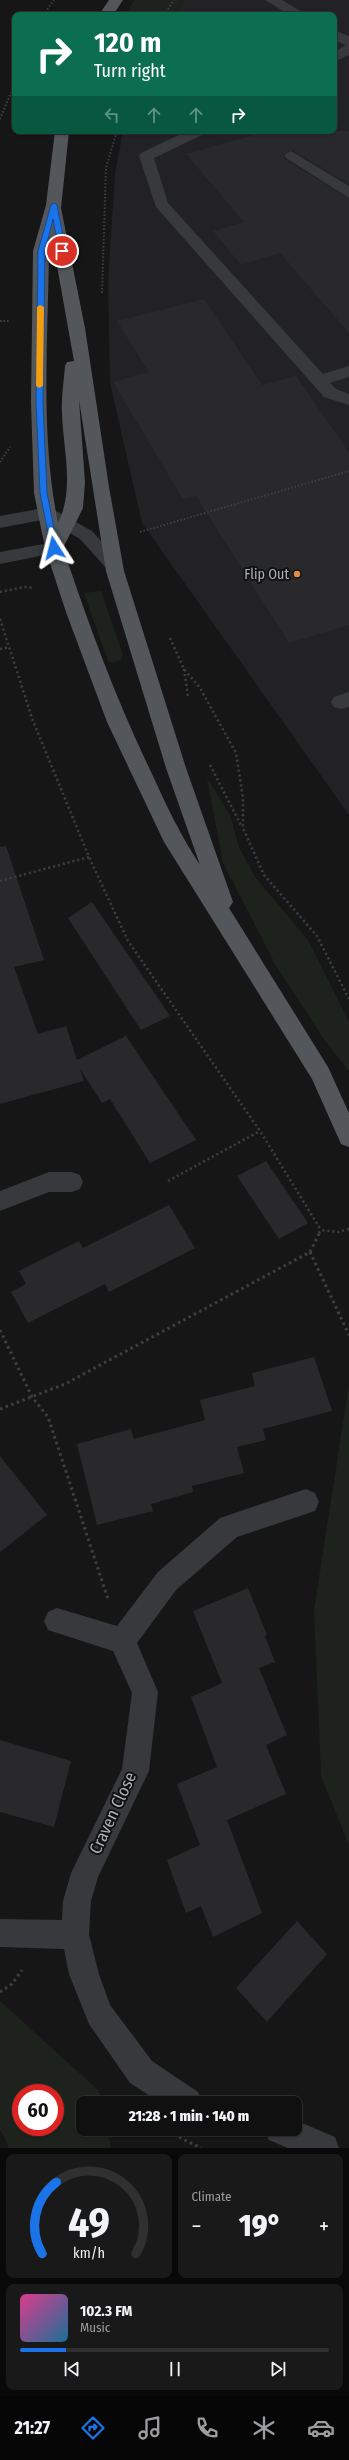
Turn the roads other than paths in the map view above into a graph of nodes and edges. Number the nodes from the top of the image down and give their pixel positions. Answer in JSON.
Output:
{"nodes":[{"id":1,"x":116,"y":0,"type":"edge"},
{"id":2,"x":272,"y":0,"type":"edge"},
{"id":3,"x":108,"y":12,"type":"edge"},
{"id":4,"x":294,"y":12,"type":"edge"},
{"id":5,"x":337,"y":36,"type":"edge"},
{"id":6,"x":349,"y":42,"type":"edge"},
{"id":7,"x":349,"y":49,"type":"edge"},
{"id":8,"x":337,"y":56,"type":"edge"},
{"id":9,"x":62,"y":134,"type":"edge"},
{"id":10,"x":193,"y":134,"type":"edge"},
{"id":11,"x":291,"y":155,"type":"dead end"},
{"id":12,"x":349,"y":193,"type":"edge"},
{"id":13,"x":54,"y":205,"type":"junction"},
{"id":14,"x":77,"y":328,"type":"junction"},
{"id":15,"x":349,"y":371,"type":"edge"},
{"id":16,"x":320,"y":380,"type":"junction"},
{"id":17,"x":349,"y":400,"type":"edge"},
{"id":18,"x":49,"y":513,"type":"junction"},
{"id":19,"x":0,"y":522,"type":"edge"},
{"id":20,"x":66,"y":523,"type":"junction"},
{"id":21,"x":54,"y":548,"type":"junction"},
{"id":22,"x":0,"y":558,"type":"edge"},
{"id":23,"x":113,"y":564,"type":"junction"},
{"id":24,"x":236,"y":937,"type":"junction"},
{"id":25,"x":320,"y":1074,"type":"junction"},
{"id":26,"x":349,"y":1100,"type":"edge"},
{"id":27,"x":349,"y":1137,"type":"edge"},
{"id":28,"x":72,"y":1182,"type":"dead end"},
{"id":29,"x":0,"y":1201,"type":"edge"},
{"id":30,"x":306,"y":1502,"type":"dead end"},
{"id":31,"x":57,"y":1621,"type":"dead end"},
{"id":32,"x":122,"y":1641,"type":"junction"},
{"id":33,"x":0,"y":1933,"type":"edge"},
{"id":34,"x":75,"y":1935,"type":"junction"},
{"id":35,"x":177,"y":2096,"type":"edge"},
{"id":36,"x":296,"y":2136,"type":"edge"},
{"id":37,"x":324,"y":2148,"type":"edge"}],
"edges":[{"from":1,"to":3,"type":"main road"},
{"from":2,"to":4,"type":"street"},
{"from":5,"to":6,"type":"street"},
{"from":7,"to":8,"type":"street"},
{"from":9,"to":13,"type":"main road"},
{"from":10,"to":16,"type":"street"},
{"from":11,"to":12,"type":"street"},
{"from":13,"to":14,"type":"main road"},
{"from":13,"to":18,"type":"main road"},
{"from":14,"to":20,"type":"main road"},
{"from":14,"to":23,"type":"main road"},
{"from":15,"to":16,"type":"street"},
{"from":16,"to":17,"type":"street"},
{"from":18,"to":19,"type":"street"},
{"from":18,"to":20,"type":"street"},
{"from":18,"to":21,"type":"main road"},
{"from":20,"to":21,"type":"main road"},
{"from":20,"to":23,"type":"street"},
{"from":21,"to":22,"type":"street"},
{"from":21,"to":24,"type":"main road"},
{"from":23,"to":24,"type":"main road"},
{"from":24,"to":25,"type":"main road"},
{"from":25,"to":26,"type":"main road"},
{"from":25,"to":27,"type":"main road"},
{"from":28,"to":29,"type":"street"},
{"from":30,"to":32,"type":"street"},
{"from":31,"to":32,"type":"street"},
{"from":32,"to":34,"type":"street","name":"Craven Close"},
{"from":33,"to":34,"type":"street"},
{"from":34,"to":35,"type":"street","name":"Craven Close"},
{"from":36,"to":37,"type":"street"}]}
